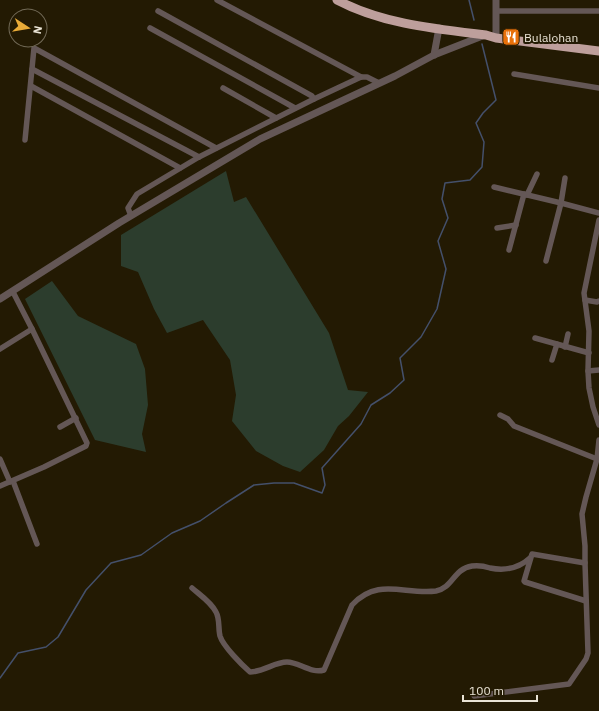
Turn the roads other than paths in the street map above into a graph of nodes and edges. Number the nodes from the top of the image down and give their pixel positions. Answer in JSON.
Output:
{"nodes":[{"id":1,"x":217,"y":0,"type":"edge"},
{"id":2,"x":337,"y":0,"type":"edge"},
{"id":3,"x":496,"y":0,"type":"edge"},
{"id":4,"x":158,"y":11,"type":"dead end"},
{"id":5,"x":497,"y":11,"type":"junction"},
{"id":6,"x":599,"y":11,"type":"edge"},
{"id":7,"x":150,"y":28,"type":"dead end"},
{"id":8,"x":438,"y":28,"type":"junction"},
{"id":9,"x":486,"y":35,"type":"junction"},
{"id":10,"x":496,"y":38,"type":"junction"},
{"id":11,"x":599,"y":51,"type":"edge"},
{"id":12,"x":434,"y":55,"type":"junction"},
{"id":13,"x":32,"y":69,"type":"junction"},
{"id":14,"x":514,"y":74,"type":"dead end"},
{"id":15,"x":361,"y":77,"type":"junction"},
{"id":16,"x":379,"y":83,"type":"junction"},
{"id":17,"x":31,"y":86,"type":"junction"},
{"id":18,"x":223,"y":88,"type":"dead end"},
{"id":19,"x":599,"y":88,"type":"edge"},
{"id":20,"x":314,"y":99,"type":"junction"},
{"id":21,"x":295,"y":108,"type":"junction"},
{"id":22,"x":276,"y":118,"type":"junction"},
{"id":23,"x":25,"y":140,"type":"dead end"},
{"id":24,"x":216,"y":148,"type":"junction"},
{"id":25,"x":199,"y":157,"type":"junction"},
{"id":26,"x":180,"y":168,"type":"junction"},
{"id":27,"x":537,"y":174,"type":"dead end"},
{"id":28,"x":565,"y":178,"type":"dead end"},
{"id":29,"x":494,"y":188,"type":"dead end"},
{"id":30,"x":526,"y":195,"type":"junction"},
{"id":31,"x":561,"y":203,"type":"junction"},
{"id":32,"x":599,"y":214,"type":"edge"},
{"id":33,"x":131,"y":216,"type":"junction"},
{"id":34,"x":599,"y":220,"type":"edge"},
{"id":35,"x":516,"y":225,"type":"junction"},
{"id":36,"x":497,"y":228,"type":"dead end"},
{"id":37,"x":597,"y":238,"type":"edge"},
{"id":38,"x":510,"y":250,"type":"dead end"},
{"id":39,"x":546,"y":262,"type":"dead end"},
{"id":40,"x":13,"y":292,"type":"junction"},
{"id":41,"x":0,"y":299,"type":"edge"},
{"id":42,"x":585,"y":300,"type":"junction"},
{"id":43,"x":599,"y":301,"type":"edge"},
{"id":44,"x":32,"y":329,"type":"junction"},
{"id":45,"x":568,"y":334,"type":"dead end"},
{"id":46,"x":535,"y":338,"type":"dead end"},
{"id":47,"x":556,"y":344,"type":"junction"},
{"id":48,"x":564,"y":347,"type":"junction"},
{"id":49,"x":0,"y":349,"type":"edge"},
{"id":50,"x":589,"y":353,"type":"junction"},
{"id":51,"x":552,"y":360,"type":"dead end"},
{"id":52,"x":599,"y":370,"type":"edge"},
{"id":53,"x":588,"y":371,"type":"junction"},
{"id":54,"x":500,"y":415,"type":"dead end"},
{"id":55,"x":76,"y":418,"type":"junction"},
{"id":56,"x":599,"y":425,"type":"edge"},
{"id":57,"x":60,"y":427,"type":"dead end"},
{"id":58,"x":599,"y":440,"type":"edge"},
{"id":59,"x":0,"y":459,"type":"edge"},
{"id":60,"x":597,"y":459,"type":"junction"},
{"id":61,"x":599,"y":475,"type":"edge"},
{"id":62,"x":592,"y":476,"type":"junction"},
{"id":63,"x":12,"y":481,"type":"junction"},
{"id":64,"x":0,"y":486,"type":"edge"},
{"id":65,"x":37,"y":544,"type":"dead end"},
{"id":66,"x":530,"y":558,"type":"junction"},
{"id":67,"x":585,"y":563,"type":"junction"},
{"id":68,"x":192,"y":588,"type":"dead end"},
{"id":69,"x":586,"y":601,"type":"junction"},
{"id":70,"x":474,"y":696,"type":"dead end"}],
"edges":[{"from":1,"to":15,"type":"street"},
{"from":2,"to":8,"type":"highway"},
{"from":3,"to":5,"type":"street"},
{"from":4,"to":20,"type":"street"},
{"from":5,"to":6,"type":"street"},
{"from":5,"to":10,"type":"street"},
{"from":7,"to":21,"type":"street"},
{"from":8,"to":9,"type":"highway"},
{"from":8,"to":12,"type":"street"},
{"from":9,"to":10,"type":"highway"},
{"from":9,"to":12,"type":"street"},
{"from":10,"to":11,"type":"highway"},
{"from":12,"to":16,"type":"street"},
{"from":13,"to":17,"type":"street"},
{"from":13,"to":24,"type":"street"},
{"from":13,"to":25,"type":"street"},
{"from":14,"to":19,"type":"street"},
{"from":15,"to":16,"type":"street"},
{"from":15,"to":20,"type":"street"},
{"from":16,"to":33,"type":"street"},
{"from":17,"to":23,"type":"street"},
{"from":17,"to":26,"type":"street"},
{"from":18,"to":22,"type":"street"},
{"from":20,"to":21,"type":"street"},
{"from":21,"to":22,"type":"street"},
{"from":22,"to":24,"type":"street"},
{"from":24,"to":25,"type":"street"},
{"from":25,"to":26,"type":"street"},
{"from":26,"to":33,"type":"street"},
{"from":27,"to":30,"type":"street"},
{"from":28,"to":31,"type":"street"},
{"from":29,"to":30,"type":"street"},
{"from":30,"to":31,"type":"street"},
{"from":30,"to":35,"type":"street"},
{"from":31,"to":32,"type":"street"},
{"from":31,"to":39,"type":"street"},
{"from":33,"to":40,"type":"street"},
{"from":34,"to":37,"type":"street"},
{"from":35,"to":36,"type":"street"},
{"from":35,"to":38,"type":"street"},
{"from":37,"to":42,"type":"street"},
{"from":40,"to":41,"type":"street"},
{"from":40,"to":44,"type":"street"},
{"from":42,"to":43,"type":"street"},
{"from":42,"to":50,"type":"street"},
{"from":44,"to":49,"type":"street"},
{"from":44,"to":55,"type":"street"},
{"from":45,"to":48,"type":"street"},
{"from":46,"to":47,"type":"street"},
{"from":47,"to":48,"type":"street"},
{"from":47,"to":51,"type":"street"},
{"from":48,"to":50,"type":"street"},
{"from":50,"to":53,"type":"street"},
{"from":52,"to":53,"type":"street"},
{"from":53,"to":56,"type":"street"},
{"from":54,"to":60,"type":"street"},
{"from":55,"to":57,"type":"street"},
{"from":55,"to":63,"type":"street"},
{"from":58,"to":60,"type":"street"},
{"from":59,"to":63,"type":"street"},
{"from":60,"to":62,"type":"street"},
{"from":61,"to":62,"type":"street"},
{"from":62,"to":67,"type":"street"},
{"from":63,"to":64,"type":"street"},
{"from":63,"to":65,"type":"street"},
{"from":66,"to":67,"type":"street"},
{"from":66,"to":68,"type":"street"},
{"from":66,"to":69,"type":"street"},
{"from":67,"to":69,"type":"street"},
{"from":69,"to":70,"type":"street"}]}
